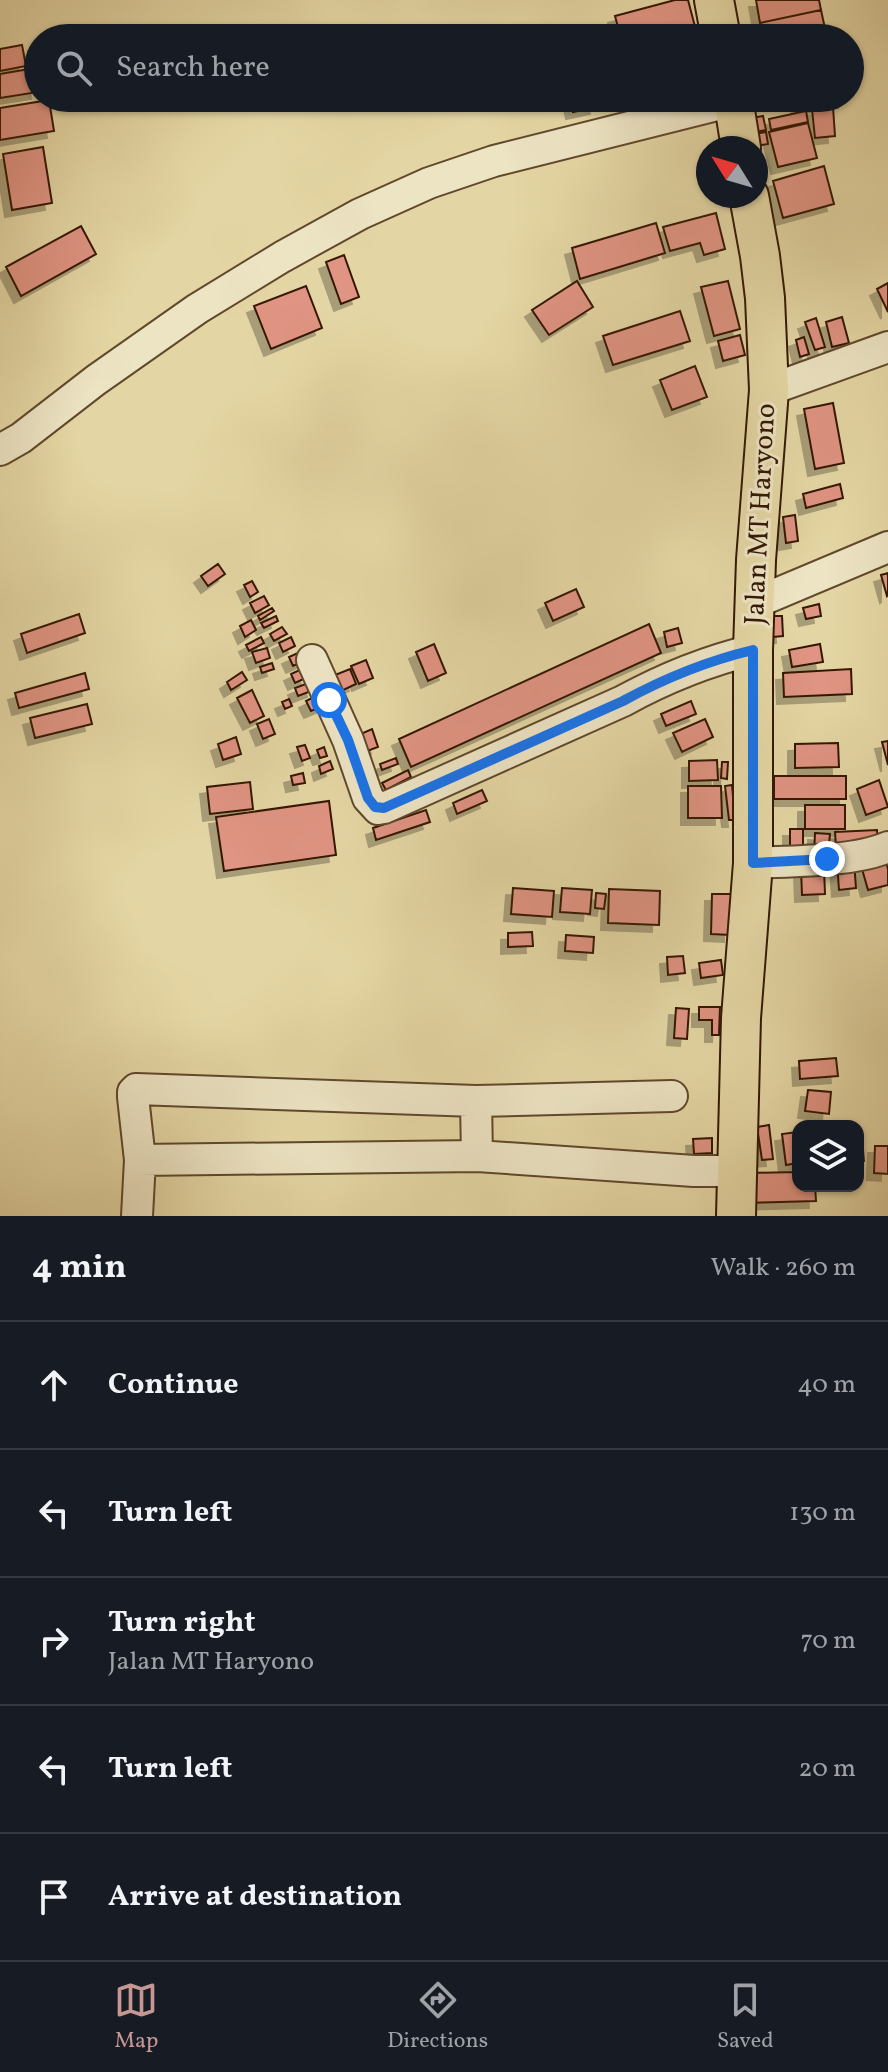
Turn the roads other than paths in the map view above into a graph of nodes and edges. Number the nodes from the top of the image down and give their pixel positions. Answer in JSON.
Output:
{"nodes":[{"id":1,"x":714,"y":0,"type":"edge"},
{"id":2,"x":718,"y":24,"type":"edge"},
{"id":3,"x":686,"y":112,"type":"edge"},
{"id":4,"x":735,"y":112,"type":"edge"},
{"id":5,"x":739,"y":136,"type":"edge"},
{"id":6,"x":751,"y":208,"type":"edge"},
{"id":7,"x":888,"y":347,"type":"edge"},
{"id":8,"x":769,"y":390,"type":"junction"},
{"id":9,"x":0,"y":450,"type":"edge"},
{"id":10,"x":888,"y":547,"type":"edge"},
{"id":11,"x":755,"y":603,"type":"junction"},
{"id":12,"x":753,"y":650,"type":"junction"},
{"id":13,"x":312,"y":660,"type":"dead end"},
{"id":14,"x":888,"y":847,"type":"edge"},
{"id":15,"x":753,"y":863,"type":"junction"},
{"id":16,"x":672,"y":1096,"type":"dead end"},
{"id":17,"x":476,"y":1101,"type":"junction"},
{"id":18,"x":477,"y":1156,"type":"junction"},
{"id":19,"x":140,"y":1160,"type":"junction"},
{"id":20,"x":738,"y":1171,"type":"junction"},
{"id":21,"x":137,"y":1216,"type":"edge"},
{"id":22,"x":736,"y":1216,"type":"edge"}],
"edges":[{"from":1,"to":2,"type":"main road"},
{"from":3,"to":9,"type":"street"},
{"from":4,"to":5,"type":"main road"},
{"from":6,"to":8,"type":"main road","name":"Jalan MT Haryono"},
{"from":7,"to":8,"type":"street"},
{"from":8,"to":11,"type":"main road","name":"Jalan MT Haryono"},
{"from":10,"to":11,"type":"street"},
{"from":11,"to":12,"type":"main road","name":"Jalan MT Haryono"},
{"from":12,"to":13,"type":"street"},
{"from":12,"to":15,"type":"main road","name":"Jalan MT Haryono"},
{"from":14,"to":15,"type":"street"},
{"from":15,"to":20,"type":"main road","name":"Jalan MT Haryono"},
{"from":16,"to":17,"type":"street"},
{"from":17,"to":18,"type":"street"},
{"from":17,"to":19,"type":"street"},
{"from":18,"to":19,"type":"street"},
{"from":18,"to":20,"type":"street"},
{"from":19,"to":21,"type":"street"},
{"from":20,"to":22,"type":"main road","name":"Jalan MT Haryono"}]}
